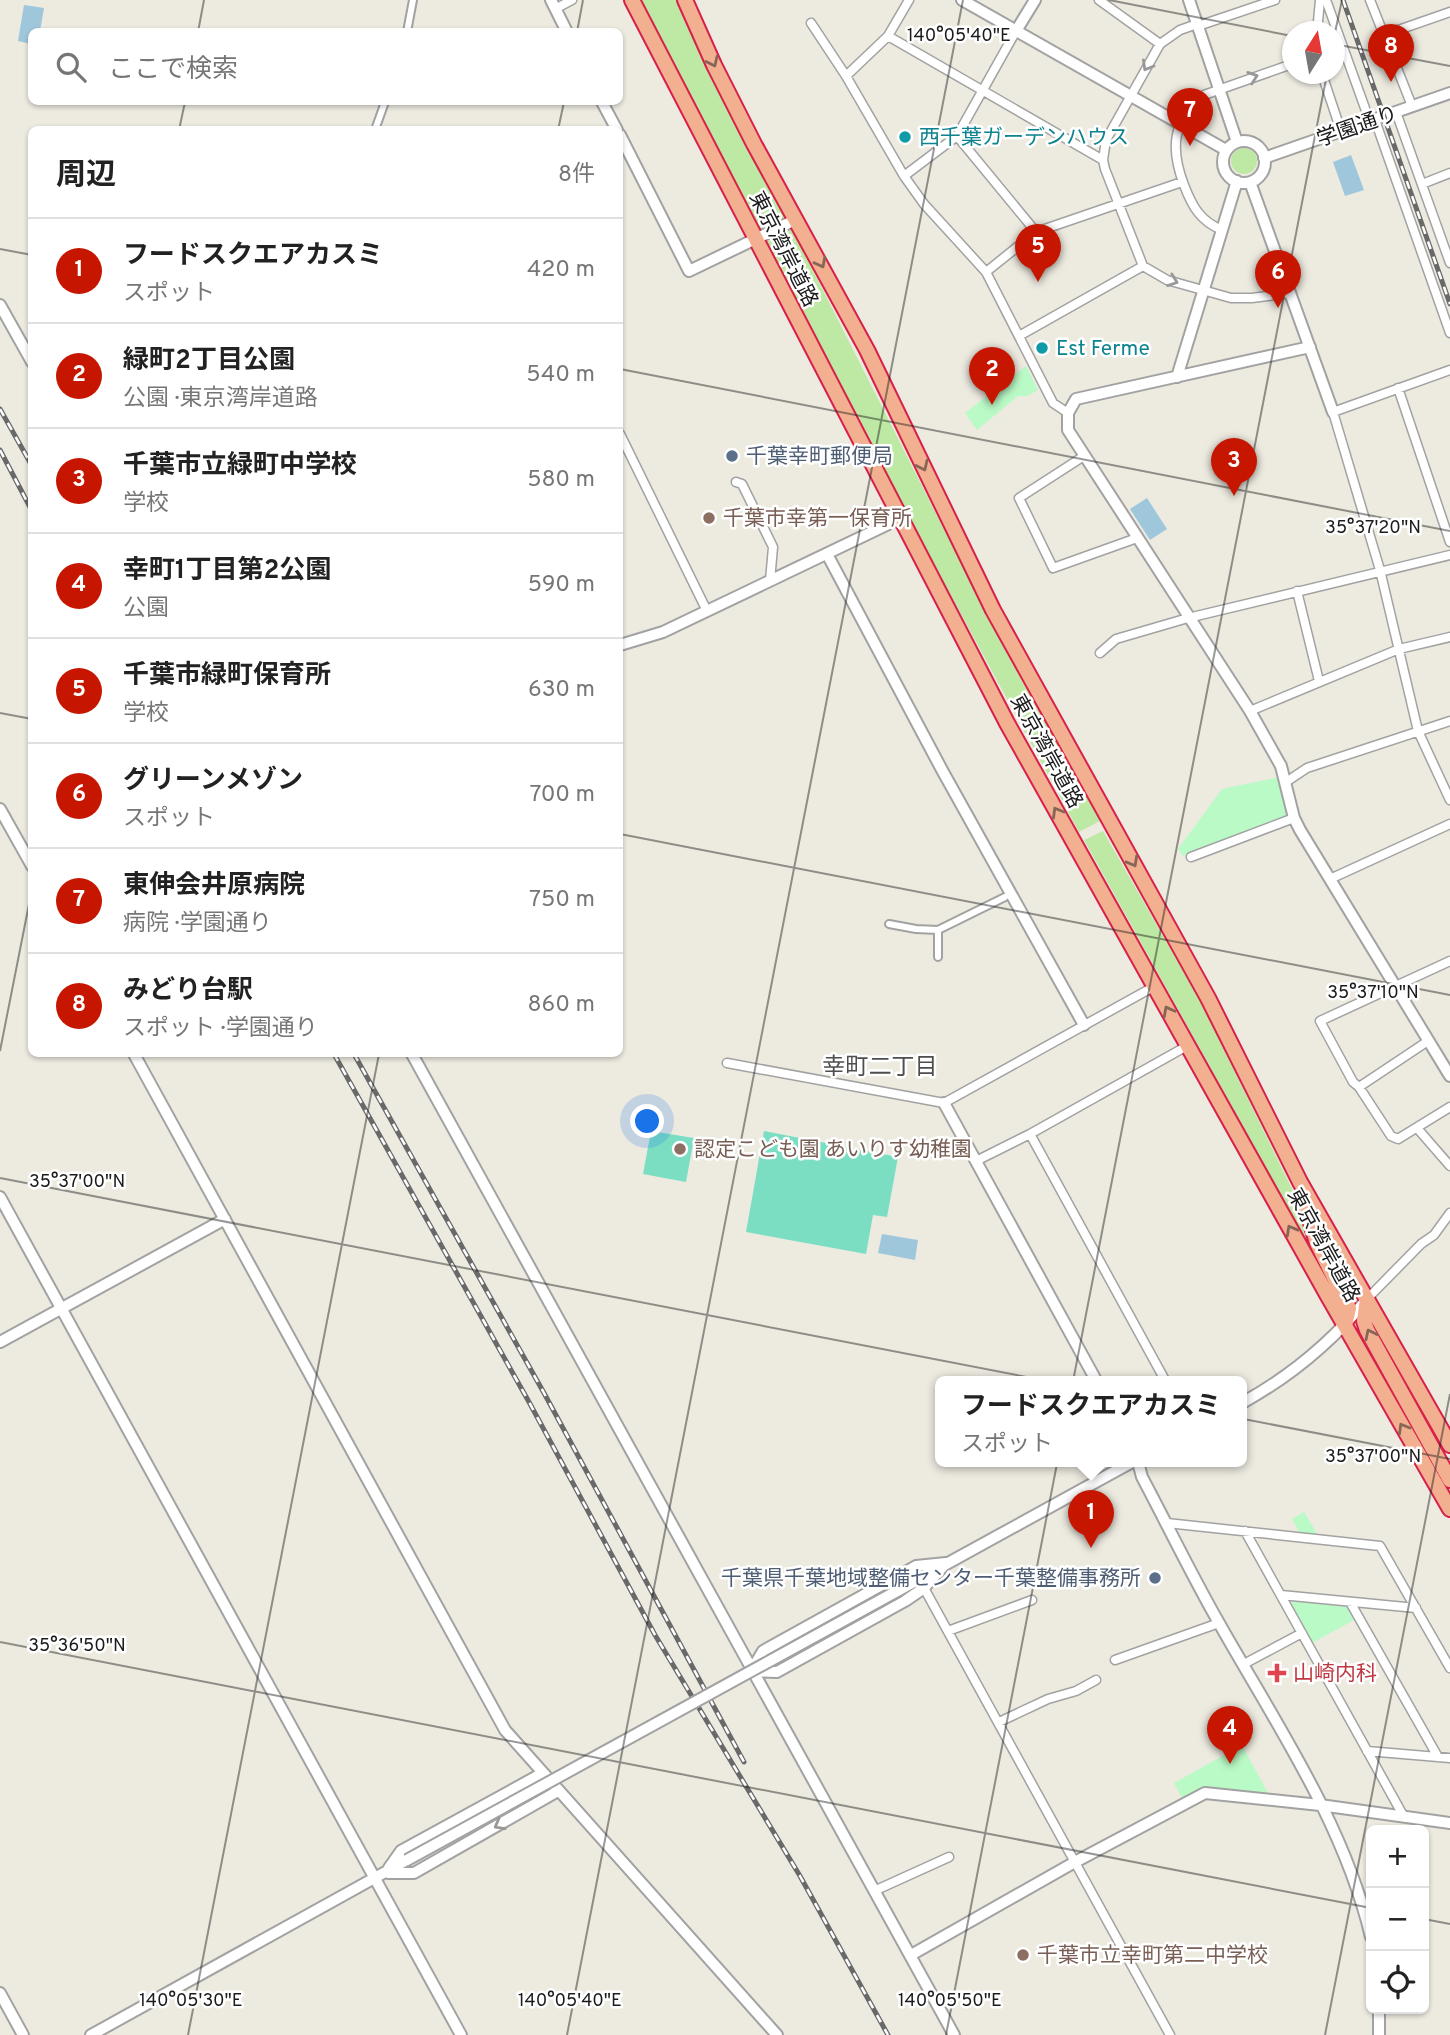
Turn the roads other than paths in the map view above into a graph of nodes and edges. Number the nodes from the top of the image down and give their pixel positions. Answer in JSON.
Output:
{"nodes":[{"id":1,"x":413,"y":0,"type":"edge"},
{"id":2,"x":572,"y":0,"type":"edge"},
{"id":3,"x":632,"y":0,"type":"edge"},
{"id":4,"x":685,"y":0,"type":"edge"},
{"id":5,"x":909,"y":0,"type":"edge"},
{"id":6,"x":962,"y":0,"type":"edge"},
{"id":7,"x":1035,"y":0,"type":"edge"},
{"id":8,"x":1099,"y":0,"type":"edge"},
{"id":9,"x":1189,"y":0,"type":"edge"},
{"id":10,"x":1275,"y":0,"type":"edge"},
{"id":11,"x":1320,"y":0,"type":"edge"},
{"id":12,"x":1326,"y":0,"type":"edge"},
{"id":13,"x":1370,"y":0,"type":"edge"},
{"id":14,"x":553,"y":4,"type":"edge"},
{"id":15,"x":1450,"y":12,"type":"edge"},
{"id":16,"x":1318,"y":21,"type":"edge"},
{"id":17,"x":811,"y":23,"type":"dead end"},
{"id":18,"x":1197,"y":25,"type":"junction"},
{"id":19,"x":408,"y":28,"type":"edge"},
{"id":20,"x":565,"y":28,"type":"edge"},
{"id":21,"x":1016,"y":31,"type":"junction"},
{"id":22,"x":1384,"y":35,"type":"junction"},
{"id":23,"x":888,"y":36,"type":"junction"},
{"id":24,"x":1160,"y":44,"type":"junction"},
{"id":25,"x":1282,"y":68,"type":"edge"},
{"id":26,"x":846,"y":76,"type":"junction"},
{"id":27,"x":1325,"y":84,"type":"edge"},
{"id":28,"x":1219,"y":88,"type":"junction"},
{"id":29,"x":983,"y":91,"type":"junction"},
{"id":30,"x":1450,"y":93,"type":"edge"},
{"id":31,"x":1130,"y":96,"type":"junction"},
{"id":32,"x":384,"y":105,"type":"edge"},
{"id":33,"x":604,"y":105,"type":"edge"},
{"id":34,"x":1412,"y":106,"type":"junction"},
{"id":35,"x":1396,"y":112,"type":"junction"},
{"id":36,"x":1372,"y":121,"type":"junction"},
{"id":37,"x":1181,"y":125,"type":"junction"},
{"id":38,"x":376,"y":126,"type":"edge"},
{"id":39,"x":615,"y":126,"type":"edge"},
{"id":40,"x":1341,"y":131,"type":"junction"},
{"id":41,"x":957,"y":136,"type":"junction"},
{"id":42,"x":623,"y":141,"type":"edge"},
{"id":43,"x":1237,"y":142,"type":"junction"},
{"id":44,"x":1226,"y":150,"type":"junction"},
{"id":45,"x":1264,"y":158,"type":"junction"},
{"id":46,"x":1103,"y":160,"type":"junction"},
{"id":47,"x":1450,"y":173,"type":"edge"},
{"id":48,"x":904,"y":176,"type":"junction"},
{"id":49,"x":1237,"y":181,"type":"junction"},
{"id":50,"x":1182,"y":182,"type":"junction"},
{"id":51,"x":1250,"y":182,"type":"junction"},
{"id":52,"x":1422,"y":184,"type":"junction"},
{"id":53,"x":1119,"y":204,"type":"junction"},
{"id":54,"x":797,"y":219,"type":"junction"},
{"id":55,"x":1222,"y":230,"type":"junction"},
{"id":56,"x":1036,"y":232,"type":"junction"},
{"id":57,"x":756,"y":239,"type":"junction"},
{"id":58,"x":1448,"y":249,"type":"edge"},
{"id":59,"x":1450,"y":263,"type":"edge"},
{"id":60,"x":1143,"y":266,"type":"junction"},
{"id":61,"x":986,"y":272,"type":"junction"},
{"id":62,"x":1203,"y":290,"type":"junction"},
{"id":63,"x":1290,"y":293,"type":"junction"},
{"id":64,"x":0,"y":305,"type":"edge"},
{"id":65,"x":1450,"y":333,"type":"edge"},
{"id":66,"x":1019,"y":336,"type":"junction"},
{"id":67,"x":1310,"y":347,"type":"junction"},
{"id":68,"x":28,"y":355,"type":"edge"},
{"id":69,"x":1450,"y":370,"type":"edge"},
{"id":70,"x":1177,"y":377,"type":"junction"},
{"id":71,"x":1398,"y":388,"type":"junction"},
{"id":72,"x":1333,"y":412,"type":"junction"},
{"id":73,"x":1068,"y":413,"type":"junction"},
{"id":74,"x":623,"y":440,"type":"edge"},
{"id":75,"x":1084,"y":456,"type":"junction"},
{"id":76,"x":736,"y":482,"type":"dead end"},
{"id":77,"x":899,"y":519,"type":"junction"},
{"id":78,"x":1137,"y":538,"type":"junction"},
{"id":79,"x":1450,"y":542,"type":"edge"},
{"id":80,"x":827,"y":554,"type":"junction"},
{"id":81,"x":1450,"y":555,"type":"edge"},
{"id":82,"x":1380,"y":570,"type":"junction"},
{"id":83,"x":769,"y":581,"type":"junction"},
{"id":84,"x":1297,"y":591,"type":"junction"},
{"id":85,"x":708,"y":611,"type":"junction"},
{"id":86,"x":1188,"y":618,"type":"junction"},
{"id":87,"x":1450,"y":637,"type":"edge"},
{"id":88,"x":623,"y":644,"type":"edge"},
{"id":89,"x":1399,"y":649,"type":"junction"},
{"id":90,"x":1100,"y":653,"type":"dead end"},
{"id":91,"x":1319,"y":681,"type":"junction"},
{"id":92,"x":1250,"y":711,"type":"junction"},
{"id":93,"x":1450,"y":721,"type":"edge"},
{"id":94,"x":1418,"y":731,"type":"junction"},
{"id":95,"x":1286,"y":782,"type":"junction"},
{"id":96,"x":1450,"y":800,"type":"edge"},
{"id":97,"x":0,"y":809,"type":"edge"},
{"id":98,"x":1294,"y":818,"type":"junction"},
{"id":99,"x":1450,"y":824,"type":"edge"},
{"id":100,"x":1191,"y":857,"type":"dead end"},
{"id":101,"x":28,"y":859,"type":"edge"},
{"id":102,"x":1330,"y":879,"type":"junction"},
{"id":103,"x":1006,"y":897,"type":"dead end"},
{"id":104,"x":889,"y":924,"type":"dead end"},
{"id":105,"x":938,"y":930,"type":"junction"},
{"id":106,"x":938,"y":957,"type":"dead end"},
{"id":107,"x":1450,"y":961,"type":"edge"},
{"id":108,"x":1155,"y":986,"type":"junction"},
{"id":109,"x":1397,"y":987,"type":"junction"},
{"id":110,"x":1084,"y":1025,"type":"junction"},
{"id":111,"x":1428,"y":1041,"type":"junction"},
{"id":112,"x":1187,"y":1046,"type":"junction"},
{"id":113,"x":137,"y":1057,"type":"edge"},
{"id":114,"x":414,"y":1057,"type":"edge"},
{"id":115,"x":727,"y":1063,"type":"dead end"},
{"id":116,"x":1450,"y":1076,"type":"edge"},
{"id":117,"x":1359,"y":1087,"type":"junction"},
{"id":118,"x":944,"y":1102,"type":"junction"},
{"id":119,"x":1450,"y":1107,"type":"edge"},
{"id":120,"x":1418,"y":1128,"type":"junction"},
{"id":121,"x":1030,"y":1134,"type":"junction"},
{"id":122,"x":976,"y":1161,"type":"junction"},
{"id":123,"x":1450,"y":1167,"type":"edge"},
{"id":124,"x":1300,"y":1182,"type":"junction"},
{"id":125,"x":0,"y":1197,"type":"edge"},
{"id":126,"x":1449,"y":1218,"type":"edge"},
{"id":127,"x":225,"y":1219,"type":"junction"},
{"id":128,"x":1367,"y":1299,"type":"junction"},
{"id":129,"x":61,"y":1308,"type":"junction"},
{"id":130,"x":1345,"y":1326,"type":"junction"},
{"id":131,"x":0,"y":1342,"type":"edge"},
{"id":132,"x":1094,"y":1376,"type":"edge"},
{"id":133,"x":1163,"y":1376,"type":"edge"},
{"id":134,"x":1247,"y":1399,"type":"edge"},
{"id":135,"x":1450,"y":1445,"type":"edge"},
{"id":136,"x":1123,"y":1467,"type":"edge"},
{"id":137,"x":1139,"y":1467,"type":"edge"},
{"id":138,"x":1450,"y":1480,"type":"edge"},
{"id":139,"x":1450,"y":1508,"type":"edge"},
{"id":140,"x":1167,"y":1523,"type":"junction"},
{"id":141,"x":1245,"y":1531,"type":"junction"},
{"id":142,"x":946,"y":1563,"type":"junction"},
{"id":143,"x":925,"y":1587,"type":"junction"},
{"id":144,"x":1281,"y":1595,"type":"junction"},
{"id":145,"x":1032,"y":1600,"type":"dead end"},
{"id":146,"x":1350,"y":1602,"type":"junction"},
{"id":147,"x":1416,"y":1608,"type":"junction"},
{"id":148,"x":1219,"y":1623,"type":"junction"},
{"id":149,"x":948,"y":1630,"type":"junction"},
{"id":150,"x":1302,"y":1633,"type":"junction"},
{"id":151,"x":1115,"y":1660,"type":"dead end"},
{"id":152,"x":1244,"y":1664,"type":"junction"},
{"id":153,"x":1450,"y":1668,"type":"edge"},
{"id":154,"x":751,"y":1671,"type":"junction"},
{"id":155,"x":1096,"y":1680,"type":"dead end"},
{"id":156,"x":999,"y":1722,"type":"junction"},
{"id":157,"x":1367,"y":1751,"type":"junction"},
{"id":158,"x":1438,"y":1757,"type":"junction"},
{"id":159,"x":1450,"y":1758,"type":"edge"},
{"id":160,"x":543,"y":1773,"type":"junction"},
{"id":161,"x":558,"y":1791,"type":"junction"},
{"id":162,"x":1320,"y":1805,"type":"junction"},
{"id":163,"x":1404,"y":1817,"type":"junction"},
{"id":164,"x":1450,"y":1823,"type":"edge"},
{"id":165,"x":949,"y":1857,"type":"dead end"},
{"id":166,"x":1075,"y":1862,"type":"junction"},
{"id":167,"x":380,"y":1875,"type":"junction"},
{"id":168,"x":874,"y":1891,"type":"junction"},
{"id":169,"x":1366,"y":1919,"type":"edge"},
{"id":170,"x":911,"y":1955,"type":"junction"},
{"id":171,"x":0,"y":1993,"type":"edge"},
{"id":172,"x":1379,"y":2014,"type":"edge"},
{"id":173,"x":23,"y":2035,"type":"edge"},
{"id":174,"x":91,"y":2035,"type":"edge"},
{"id":175,"x":461,"y":2035,"type":"edge"},
{"id":176,"x":777,"y":2035,"type":"edge"},
{"id":177,"x":954,"y":2035,"type":"edge"},
{"id":178,"x":1170,"y":2035,"type":"edge"},
{"id":179,"x":1379,"y":2035,"type":"edge"}],
"edges":[{"from":1,"to":19,"type":"street"},
{"from":2,"to":14,"type":"street"},
{"from":3,"to":57,"type":"highway","name":"東京湾岸道路"},
{"from":4,"to":54,"type":"highway","name":"東京湾岸道路","one_way":true},
{"from":5,"to":23,"type":"street"},
{"from":6,"to":21,"type":"street"},
{"from":7,"to":21,"type":"street"},
{"from":8,"to":24,"type":"street"},
{"from":9,"to":18,"type":"street"},
{"from":10,"to":18,"type":"street"},
{"from":11,"to":16,"type":"street"},
{"from":12,"to":36,"type":"street"},
{"from":13,"to":22,"type":"street"},
{"from":14,"to":20,"type":"street"},
{"from":15,"to":22,"type":"street"},
{"from":17,"to":26,"type":"street"},
{"from":18,"to":24,"type":"street"},
{"from":18,"to":28,"type":"street"},
{"from":21,"to":29,"type":"street"},
{"from":21,"to":31,"type":"street"},
{"from":22,"to":34,"type":"street"},
{"from":23,"to":26,"type":"street"},
{"from":23,"to":29,"type":"street"},
{"from":24,"to":31,"type":"street","one_way":true},
{"from":28,"to":25,"type":"street","one_way":true},
{"from":26,"to":48,"type":"street"},
{"from":27,"to":40,"type":"street"},
{"from":28,"to":37,"type":"street"},
{"from":28,"to":43,"type":"street"},
{"from":29,"to":41,"type":"street"},
{"from":29,"to":46,"type":"street"},
{"from":30,"to":34,"type":"street","name":"学園通り"},
{"from":31,"to":37,"type":"street"},
{"from":31,"to":46,"type":"street"},
{"from":32,"to":38,"type":"street"},
{"from":33,"to":39,"type":"street"},
{"from":34,"to":35,"type":"street","name":"学園通り"},
{"from":35,"to":36,"type":"street","name":"学園通り"},
{"from":35,"to":52,"type":"street"},
{"from":36,"to":40,"type":"street","name":"学園通り"},
{"from":36,"to":65,"type":"street"},
{"from":37,"to":44,"type":"street"},
{"from":37,"to":50,"type":"street"},
{"from":40,"to":45,"type":"street","name":"学園通り"},
{"from":41,"to":48,"type":"street"},
{"from":41,"to":56,"type":"street"},
{"from":42,"to":57,"type":"street"},
{"from":43,"to":44,"type":"street"},
{"from":43,"to":45,"type":"street"},
{"from":44,"to":49,"type":"street"},
{"from":45,"to":51,"type":"street"},
{"from":46,"to":53,"type":"street"},
{"from":47,"to":52,"type":"street"},
{"from":48,"to":61,"type":"street"},
{"from":49,"to":51,"type":"street"},
{"from":49,"to":55,"type":"street"},
{"from":50,"to":53,"type":"street"},
{"from":50,"to":55,"type":"street"},
{"from":51,"to":63,"type":"street"},
{"from":52,"to":58,"type":"street"},
{"from":53,"to":56,"type":"street"},
{"from":53,"to":60,"type":"street"},
{"from":54,"to":57,"type":"street"},
{"from":54,"to":124,"type":"highway","name":"東京湾岸道路","one_way":true},
{"from":55,"to":62,"type":"street"},
{"from":56,"to":61,"type":"street"},
{"from":57,"to":77,"type":"highway","name":"東京湾岸道路"},
{"from":58,"to":59,"type":"street"},
{"from":60,"to":62,"type":"street","one_way":true},
{"from":60,"to":66,"type":"street"},
{"from":61,"to":66,"type":"street"},
{"from":62,"to":63,"type":"street"},
{"from":62,"to":70,"type":"street"},
{"from":63,"to":67,"type":"street"},
{"from":64,"to":68,"type":"street"},
{"from":66,"to":73,"type":"street"},
{"from":67,"to":70,"type":"street"},
{"from":67,"to":72,"type":"street"},
{"from":69,"to":71,"type":"street"},
{"from":70,"to":73,"type":"street"},
{"from":71,"to":72,"type":"street"},
{"from":71,"to":79,"type":"street"},
{"from":72,"to":82,"type":"street"},
{"from":73,"to":75,"type":"street"},
{"from":74,"to":85,"type":"street"},
{"from":75,"to":78,"type":"street"},
{"from":75,"to":78,"type":"street"},
{"from":76,"to":83,"type":"street"},
{"from":77,"to":80,"type":"street"},
{"from":108,"to":77,"type":"highway","name":"東京湾岸道路","one_way":true},
{"from":78,"to":86,"type":"street"},
{"from":80,"to":83,"type":"street"},
{"from":80,"to":110,"type":"street"},
{"from":81,"to":82,"type":"street"},
{"from":82,"to":84,"type":"street"},
{"from":82,"to":89,"type":"street"},
{"from":83,"to":85,"type":"street"},
{"from":84,"to":86,"type":"street"},
{"from":84,"to":91,"type":"street"},
{"from":85,"to":88,"type":"street"},
{"from":86,"to":90,"type":"street"},
{"from":86,"to":92,"type":"street"},
{"from":87,"to":89,"type":"street"},
{"from":89,"to":91,"type":"street"},
{"from":89,"to":94,"type":"street"},
{"from":91,"to":92,"type":"street"},
{"from":92,"to":95,"type":"street"},
{"from":93,"to":94,"type":"street"},
{"from":94,"to":95,"type":"street"},
{"from":94,"to":96,"type":"street"},
{"from":95,"to":98,"type":"street"},
{"from":97,"to":101,"type":"street"},
{"from":98,"to":100,"type":"street"},
{"from":98,"to":102,"type":"street"},
{"from":99,"to":102,"type":"street"},
{"from":102,"to":109,"type":"street"},
{"from":103,"to":105,"type":"street"},
{"from":104,"to":105,"type":"street"},
{"from":105,"to":106,"type":"street"},
{"from":107,"to":109,"type":"street"},
{"from":108,"to":110,"type":"street"},
{"from":112,"to":108,"type":"highway","name":"東京湾岸道路","one_way":true},
{"from":109,"to":111,"type":"street"},
{"from":109,"to":117,"type":"street"},
{"from":110,"to":118,"type":"street"},
{"from":111,"to":116,"type":"street"},
{"from":111,"to":117,"type":"street"},
{"from":112,"to":121,"type":"street"},
{"from":130,"to":112,"type":"highway","name":"東京湾岸道路","one_way":true},
{"from":113,"to":127,"type":"street"},
{"from":114,"to":154,"type":"street"},
{"from":115,"to":118,"type":"street"},
{"from":117,"to":120,"type":"street"},
{"from":118,"to":122,"type":"street"},
{"from":119,"to":120,"type":"street"},
{"from":120,"to":123,"type":"street"},
{"from":121,"to":122,"type":"street"},
{"from":121,"to":133,"type":"street"},
{"from":122,"to":132,"type":"street"},
{"from":124,"to":128,"type":"highway","name":"東京湾岸道路"},
{"from":124,"to":130,"type":"highway"},
{"from":125,"to":129,"type":"street"},
{"from":126,"to":128,"type":"street"},
{"from":127,"to":129,"type":"street"},
{"from":127,"to":160,"type":"street"},
{"from":128,"to":130,"type":"street"},
{"from":128,"to":135,"type":"highway","name":"東京湾岸道路"},
{"from":138,"to":128,"type":"highway","one_way":true},
{"from":129,"to":131,"type":"street"},
{"from":129,"to":167,"type":"street"},
{"from":130,"to":134,"type":"street"},
{"from":139,"to":130,"type":"highway","name":"東京湾岸道路","one_way":true},
{"from":136,"to":142,"type":"street"},
{"from":137,"to":140,"type":"street"},
{"from":140,"to":141,"type":"street"},
{"from":140,"to":148,"type":"street"},
{"from":141,"to":144,"type":"street"},
{"from":141,"to":147,"type":"street"},
{"from":142,"to":143,"type":"street"},
{"from":142,"to":154,"type":"street"},
{"from":142,"to":167,"type":"street","bridge":true},
{"from":143,"to":149,"type":"street"},
{"from":143,"to":154,"type":"street"},
{"from":144,"to":146,"type":"street"},
{"from":144,"to":150,"type":"street"},
{"from":145,"to":149,"type":"street"},
{"from":146,"to":147,"type":"street"},
{"from":146,"to":158,"type":"street"},
{"from":147,"to":153,"type":"street"},
{"from":148,"to":151,"type":"street"},
{"from":148,"to":152,"type":"street"},
{"from":149,"to":156,"type":"street"},
{"from":150,"to":152,"type":"street"},
{"from":150,"to":157,"type":"street"},
{"from":152,"to":162,"type":"street"},
{"from":154,"to":168,"type":"street"},
{"from":155,"to":156,"type":"street"},
{"from":156,"to":166,"type":"street"},
{"from":157,"to":158,"type":"street"},
{"from":157,"to":163,"type":"street"},
{"from":158,"to":159,"type":"street"},
{"from":160,"to":161,"type":"street"},
{"from":160,"to":167,"type":"street"},
{"from":161,"to":167,"type":"street","one_way":true},
{"from":161,"to":176,"type":"street"},
{"from":162,"to":163,"type":"street"},
{"from":162,"to":166,"type":"street"},
{"from":162,"to":169,"type":"street"},
{"from":163,"to":164,"type":"street"},
{"from":165,"to":168,"type":"street"},
{"from":166,"to":170,"type":"street"},
{"from":166,"to":178,"type":"street"},
{"from":167,"to":174,"type":"street"},
{"from":167,"to":175,"type":"street"},
{"from":168,"to":170,"type":"street"},
{"from":170,"to":177,"type":"street"},
{"from":171,"to":173,"type":"street"},
{"from":172,"to":179,"type":"street"}]}
